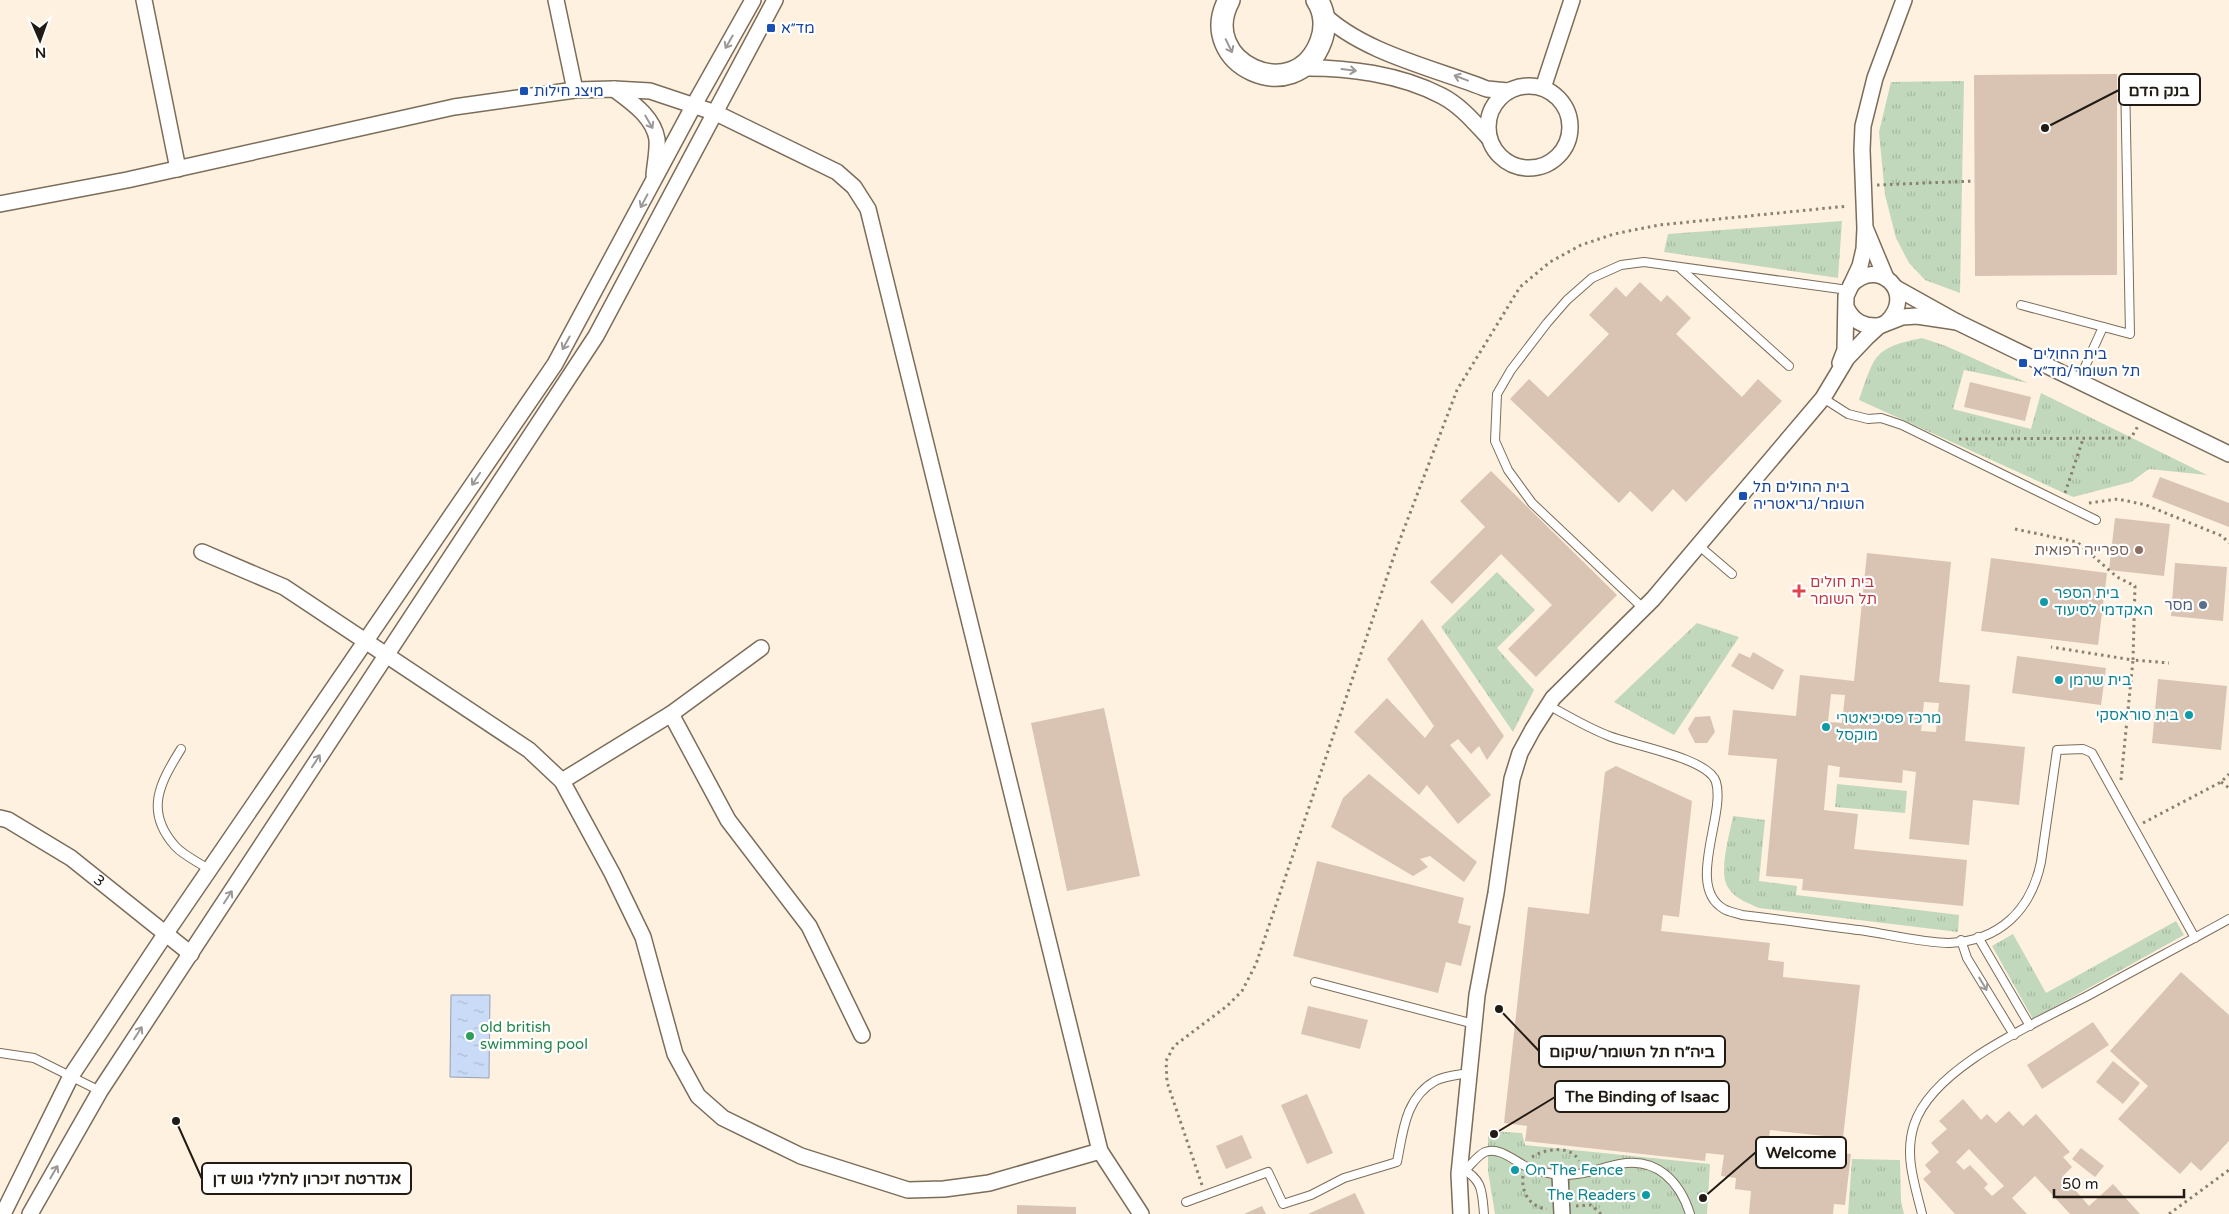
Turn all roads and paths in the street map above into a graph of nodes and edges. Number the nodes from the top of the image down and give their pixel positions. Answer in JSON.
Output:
{"nodes":[{"id":1,"x":144,"y":0,"type":"edge"},
{"id":2,"x":556,"y":0,"type":"edge"},
{"id":3,"x":754,"y":0,"type":"edge"},
{"id":4,"x":775,"y":0,"type":"edge"},
{"id":5,"x":1229,"y":0,"type":"edge"},
{"id":6,"x":1572,"y":0,"type":"edge"},
{"id":7,"x":1904,"y":0,"type":"edge"},
{"id":8,"x":1320,"y":7,"type":"edge"},
{"id":9,"x":1300,"y":68,"type":"junction"},
{"id":10,"x":2124,"y":78,"type":"dead end"},
{"id":11,"x":614,"y":88,"type":"junction"},
{"id":12,"x":1543,"y":88,"type":"junction"},
{"id":13,"x":575,"y":90,"type":"junction"},
{"id":14,"x":1508,"y":91,"type":"junction"},
{"id":15,"x":694,"y":105,"type":"junction"},
{"id":16,"x":716,"y":113,"type":"junction"},
{"id":17,"x":1488,"y":137,"type":"junction"},
{"id":18,"x":178,"y":168,"type":"junction"},
{"id":19,"x":654,"y":182,"type":"junction"},
{"id":20,"x":1974,"y":182,"type":"dead end"},
{"id":21,"x":1863,"y":186,"type":"junction"},
{"id":22,"x":0,"y":204,"type":"edge"},
{"id":23,"x":1864,"y":205,"type":"junction"},
{"id":24,"x":1866,"y":228,"type":"junction"},
{"id":25,"x":1680,"y":268,"type":"junction"},
{"id":26,"x":1891,"y":283,"type":"junction"},
{"id":27,"x":1849,"y":288,"type":"junction"},
{"id":28,"x":2021,"y":305,"type":"dead end"},
{"id":29,"x":1847,"y":308,"type":"junction"},
{"id":30,"x":1957,"y":322,"type":"junction"},
{"id":31,"x":1883,"y":324,"type":"junction"},
{"id":32,"x":2103,"y":327,"type":"junction"},
{"id":33,"x":1789,"y":366,"type":"dead end"},
{"id":34,"x":1836,"y":377,"type":"junction"},
{"id":35,"x":2079,"y":380,"type":"junction"},
{"id":36,"x":1823,"y":398,"type":"junction"},
{"id":37,"x":2146,"y":413,"type":"junction"},
{"id":38,"x":2083,"y":439,"type":"junction"},
{"id":39,"x":1931,"y":440,"type":"junction"},
{"id":40,"x":2229,"y":454,"type":"edge"},
{"id":41,"x":2061,"y":503,"type":"junction"},
{"id":42,"x":2076,"y":510,"type":"junction"},
{"id":43,"x":2096,"y":520,"type":"dead end"},
{"id":44,"x":2015,"y":529,"type":"dead end"},
{"id":45,"x":2229,"y":543,"type":"edge"},
{"id":46,"x":1698,"y":545,"type":"junction"},
{"id":47,"x":202,"y":552,"type":"dead end"},
{"id":48,"x":1732,"y":574,"type":"dead end"},
{"id":49,"x":1644,"y":609,"type":"junction"},
{"id":50,"x":365,"y":640,"type":"junction"},
{"id":51,"x":2051,"y":647,"type":"dead end"},
{"id":52,"x":761,"y":648,"type":"dead end"},
{"id":53,"x":386,"y":653,"type":"junction"},
{"id":54,"x":2133,"y":660,"type":"junction"},
{"id":55,"x":2169,"y":663,"type":"dead end"},
{"id":56,"x":1548,"y":705,"type":"junction"},
{"id":57,"x":671,"y":714,"type":"junction"},
{"id":58,"x":181,"y":749,"type":"dead end"},
{"id":59,"x":2229,"y":774,"type":"edge"},
{"id":60,"x":562,"y":780,"type":"junction"},
{"id":61,"x":2221,"y":782,"type":"junction"},
{"id":62,"x":2229,"y":788,"type":"edge"},
{"id":63,"x":2119,"y":801,"type":"junction"},
{"id":64,"x":0,"y":818,"type":"edge"},
{"id":65,"x":2134,"y":828,"type":"junction"},
{"id":66,"x":210,"y":870,"type":"junction"},
{"id":67,"x":2229,"y":919,"type":"edge"},
{"id":68,"x":166,"y":933,"type":"junction"},
{"id":69,"x":1978,"y":937,"type":"junction"},
{"id":70,"x":2194,"y":938,"type":"junction"},
{"id":71,"x":1961,"y":940,"type":"junction"},
{"id":72,"x":191,"y":954,"type":"junction"},
{"id":73,"x":1315,"y":982,"type":"dead end"},
{"id":74,"x":1474,"y":1024,"type":"junction"},
{"id":75,"x":2030,"y":1026,"type":"junction"},
{"id":76,"x":862,"y":1035,"type":"dead end"},
{"id":77,"x":2014,"y":1035,"type":"junction"},
{"id":78,"x":0,"y":1053,"type":"edge"},
{"id":79,"x":1469,"y":1073,"type":"junction"},
{"id":80,"x":71,"y":1076,"type":"junction"},
{"id":81,"x":100,"y":1091,"type":"junction"},
{"id":82,"x":1100,"y":1151,"type":"junction"},
{"id":83,"x":1462,"y":1168,"type":"junction"},
{"id":84,"x":2229,"y":1170,"type":"edge"},
{"id":85,"x":1560,"y":1175,"type":"junction"},
{"id":86,"x":1205,"y":1195,"type":"junction"},
{"id":87,"x":1186,"y":1202,"type":"dead end"},
{"id":88,"x":3,"y":1214,"type":"edge"},
{"id":89,"x":30,"y":1214,"type":"edge"},
{"id":90,"x":1141,"y":1214,"type":"edge"},
{"id":91,"x":1461,"y":1214,"type":"edge"},
{"id":92,"x":1484,"y":1214,"type":"edge"},
{"id":93,"x":1562,"y":1214,"type":"edge"},
{"id":94,"x":1690,"y":1214,"type":"edge"},
{"id":95,"x":1922,"y":1214,"type":"edge"},
{"id":96,"x":2169,"y":1214,"type":"edge"}],
"edges":[{"from":1,"to":18,"type":"street"},
{"from":2,"to":13,"type":"street"},
{"from":3,"to":15,"type":"street","one_way":true},
{"from":4,"to":16,"type":"street"},
{"from":5,"to":9,"type":"street","one_way":true},
{"from":6,"to":12,"type":"street"},
{"from":7,"to":21,"type":"street"},
{"from":8,"to":9,"type":"street"},
{"from":14,"to":8,"type":"street","one_way":true},
{"from":9,"to":17,"type":"street","one_way":true},
{"from":10,"to":32,"type":"lane"},
{"from":11,"to":13,"type":"street"},
{"from":11,"to":15,"type":"street"},
{"from":11,"to":19,"type":"street","one_way":true},
{"from":12,"to":14,"type":"street"},
{"from":12,"to":17,"type":"street"},
{"from":13,"to":18,"type":"street"},
{"from":14,"to":17,"type":"street"},
{"from":15,"to":16,"type":"street"},
{"from":15,"to":19,"type":"street"},
{"from":16,"to":53,"type":"street"},
{"from":16,"to":82,"type":"street"},
{"from":18,"to":22,"type":"street"},
{"from":19,"to":50,"type":"street","one_way":true},
{"from":20,"to":21,"type":"path"},
{"from":21,"to":23,"type":"street"},
{"from":23,"to":24,"type":"street"},
{"from":23,"to":86,"type":"path"},
{"from":24,"to":26,"type":"street"},
{"from":24,"to":27,"type":"street"},
{"from":25,"to":27,"type":"lane"},
{"from":25,"to":33,"type":"lane"},
{"from":25,"to":49,"type":"lane"},
{"from":26,"to":27,"type":"street"},
{"from":26,"to":30,"type":"street"},
{"from":26,"to":31,"type":"street"},
{"from":27,"to":29,"type":"street"},
{"from":28,"to":32,"type":"lane"},
{"from":29,"to":31,"type":"street"},
{"from":29,"to":34,"type":"street"},
{"from":30,"to":31,"type":"street"},
{"from":30,"to":35,"type":"street"},
{"from":31,"to":34,"type":"street"},
{"from":32,"to":35,"type":"lane"},
{"from":34,"to":36,"type":"street"},
{"from":35,"to":37,"type":"street"},
{"from":36,"to":39,"type":"lane"},
{"from":36,"to":46,"type":"street"},
{"from":37,"to":38,"type":"path"},
{"from":37,"to":40,"type":"street"},
{"from":38,"to":39,"type":"path"},
{"from":38,"to":41,"type":"path"},
{"from":39,"to":41,"type":"lane"},
{"from":41,"to":42,"type":"lane"},
{"from":42,"to":43,"type":"lane"},
{"from":42,"to":45,"type":"path"},
{"from":44,"to":54,"type":"path"},
{"from":46,"to":48,"type":"lane"},
{"from":46,"to":49,"type":"street"},
{"from":47,"to":50,"type":"street"},
{"from":49,"to":56,"type":"street"},
{"from":50,"to":53,"type":"street"},
{"from":50,"to":66,"type":"street"},
{"from":51,"to":54,"type":"path"},
{"from":52,"to":57,"type":"street"},
{"from":53,"to":60,"type":"street"},
{"from":72,"to":53,"type":"street","one_way":true},
{"from":54,"to":55,"type":"path"},
{"from":54,"to":63,"type":"path"},
{"from":56,"to":71,"type":"lane"},
{"from":56,"to":74,"type":"street"},
{"from":57,"to":60,"type":"street"},
{"from":57,"to":76,"type":"street"},
{"from":58,"to":66,"type":"lane"},
{"from":59,"to":61,"type":"path"},
{"from":60,"to":82,"type":"street"},
{"from":61,"to":62,"type":"path"},
{"from":61,"to":65,"type":"path"},
{"from":63,"to":65,"type":"lane"},
{"from":63,"to":69,"type":"lane"},
{"from":64,"to":68,"type":"street","name":"3"},
{"from":65,"to":70,"type":"lane"},
{"from":66,"to":68,"type":"street"},
{"from":67,"to":70,"type":"lane"},
{"from":68,"to":72,"type":"street","name":"3"},
{"from":68,"to":80,"type":"street"},
{"from":69,"to":71,"type":"lane"},
{"from":69,"to":75,"type":"lane"},
{"from":70,"to":75,"type":"lane"},
{"from":71,"to":77,"type":"lane","one_way":true},
{"from":81,"to":72,"type":"street","one_way":true},
{"from":73,"to":74,"type":"lane"},
{"from":74,"to":79,"type":"street"},
{"from":75,"to":77,"type":"lane"},
{"from":77,"to":95,"type":"lane"},
{"from":78,"to":80,"type":"lane"},
{"from":79,"to":83,"type":"street"},
{"from":79,"to":86,"type":"lane"},
{"from":80,"to":81,"type":"lane"},
{"from":80,"to":88,"type":"street"},
{"from":89,"to":81,"type":"street","one_way":true},
{"from":82,"to":90,"type":"street"},
{"from":83,"to":85,"type":"lane"},
{"from":83,"to":91,"type":"street"},
{"from":83,"to":92,"type":"lane"},
{"from":84,"to":96,"type":"path"},
{"from":85,"to":93,"type":"street"},
{"from":85,"to":94,"type":"lane"},
{"from":86,"to":87,"type":"lane"}]}
